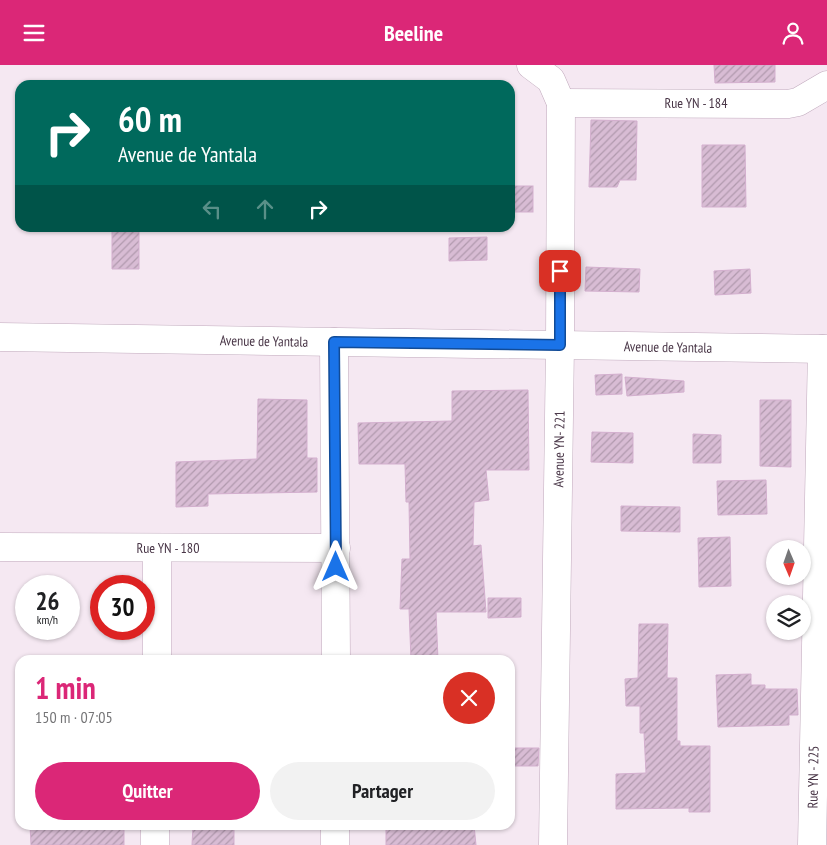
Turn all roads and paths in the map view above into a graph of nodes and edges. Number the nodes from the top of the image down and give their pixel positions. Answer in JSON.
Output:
{"nodes":[{"id":1,"x":531,"y":65,"type":"edge"},
{"id":2,"x":827,"y":85,"type":"edge"},
{"id":3,"x":560,"y":103,"type":"junction"},
{"id":4,"x":0,"y":337,"type":"edge"},
{"id":5,"x":334,"y":342,"type":"junction"},
{"id":6,"x":560,"y":345,"type":"junction"},
{"id":7,"x":824,"y":349,"type":"edge"},
{"id":8,"x":824,"y":392,"type":"edge"},
{"id":9,"x":0,"y":547,"type":"edge"},
{"id":10,"x":158,"y":547,"type":"junction"},
{"id":11,"x":336,"y":548,"type":"junction"},
{"id":12,"x":156,"y":655,"type":"edge"},
{"id":13,"x":336,"y":655,"type":"edge"},
{"id":14,"x":820,"y":793,"type":"edge"},
{"id":15,"x":155,"y":830,"type":"edge"},
{"id":16,"x":335,"y":830,"type":"edge"},
{"id":17,"x":155,"y":845,"type":"edge"},
{"id":18,"x":335,"y":845,"type":"edge"},
{"id":19,"x":553,"y":845,"type":"edge"},
{"id":20,"x":812,"y":845,"type":"edge"}],
"edges":[{"from":1,"to":3,"type":"street","name":"Avenue YN- 221"},
{"from":2,"to":3,"type":"street","name":"Rue YN - 184"},
{"from":3,"to":6,"type":"street","name":"Avenue YN- 221"},
{"from":4,"to":5,"type":"street","name":"Avenue de Yantala"},
{"from":5,"to":6,"type":"street","name":"Avenue de Yantala"},
{"from":5,"to":11,"type":"street"},
{"from":6,"to":7,"type":"street","name":"Avenue de Yantala"},
{"from":6,"to":19,"type":"street","name":"Avenue YN- 221"},
{"from":7,"to":8,"type":"street","name":"Rue YN - 225"},
{"from":8,"to":14,"type":"street","name":"Rue YN - 225"},
{"from":9,"to":10,"type":"street","name":"Rue YN - 180"},
{"from":10,"to":11,"type":"street","name":"Rue YN - 180"},
{"from":10,"to":12,"type":"street"},
{"from":11,"to":13,"type":"street"},
{"from":14,"to":20,"type":"street","name":"Rue YN - 225"},
{"from":15,"to":17,"type":"street"},
{"from":16,"to":18,"type":"street"}]}
